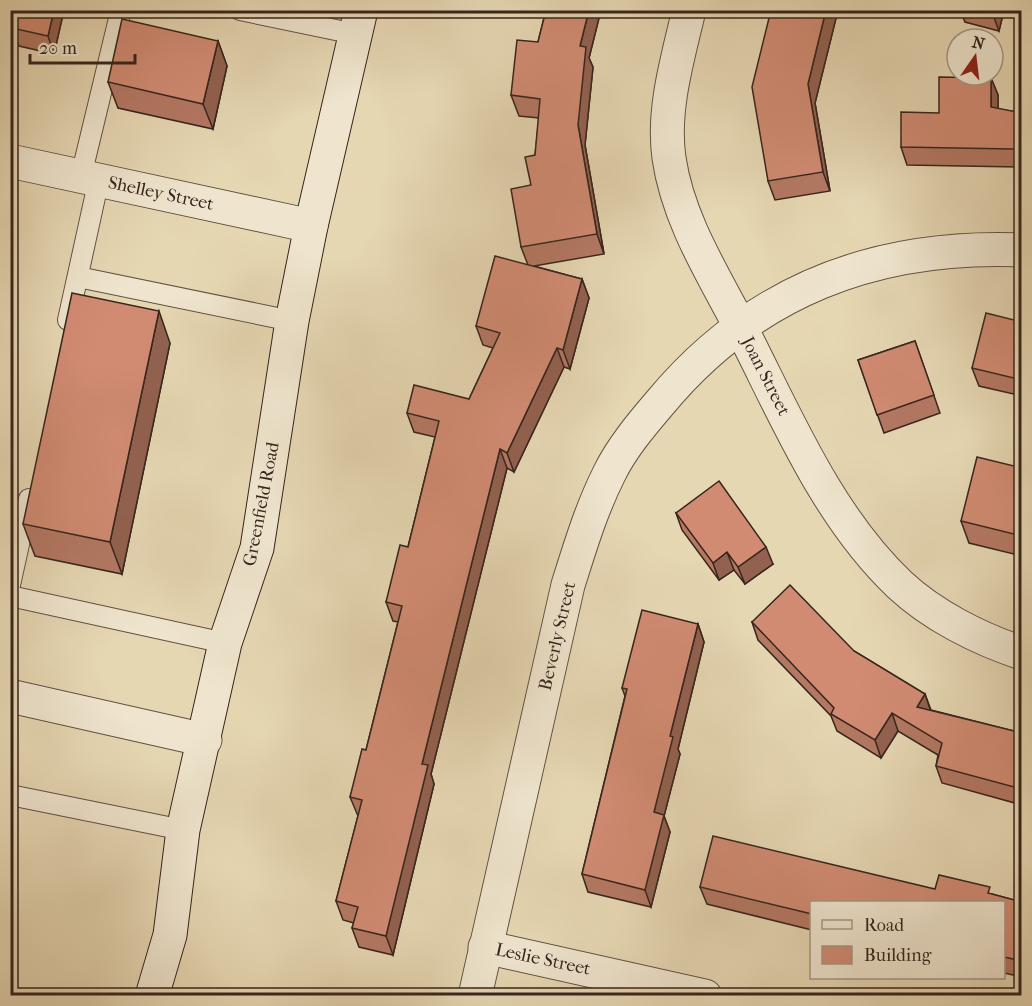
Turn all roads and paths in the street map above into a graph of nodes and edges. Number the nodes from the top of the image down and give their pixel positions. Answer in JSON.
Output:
{"nodes":[{"id":1,"x":121,"y":10,"type":"edge"},
{"id":2,"x":240,"y":10,"type":"edge"},
{"id":3,"x":689,"y":10,"type":"edge"},
{"id":4,"x":358,"y":22,"type":"edge"},
{"id":5,"x":10,"y":161,"type":"edge"},
{"id":6,"x":90,"y":177,"type":"junction"},
{"id":7,"x":311,"y":226,"type":"junction"},
{"id":8,"x":1022,"y":250,"type":"edge"},
{"id":9,"x":78,"y":277,"type":"junction"},
{"id":10,"x":292,"y":321,"type":"junction"},
{"id":11,"x":740,"y":326,"type":"junction"},
{"id":12,"x":65,"y":334,"type":"edge"},
{"id":13,"x":33,"y":482,"type":"edge"},
{"id":14,"x":10,"y":585,"type":"edge"},
{"id":15,"x":10,"y":596,"type":"edge"},
{"id":16,"x":225,"y":643,"type":"junction"},
{"id":17,"x":1022,"y":652,"type":"edge"},
{"id":18,"x":10,"y":696,"type":"edge"},
{"id":19,"x":205,"y":740,"type":"junction"},
{"id":20,"x":10,"y":795,"type":"edge"},
{"id":21,"x":183,"y":830,"type":"junction"},
{"id":22,"x":485,"y":947,"type":"junction"},
{"id":23,"x":152,"y":996,"type":"edge"},
{"id":24,"x":475,"y":996,"type":"edge"},
{"id":25,"x":705,"y":996,"type":"edge"}],
"edges":[{"from":1,"to":6,"type":"lane"},
{"from":2,"to":4,"type":"lane"},
{"from":3,"to":11,"type":"street","name":"Joan Street"},
{"from":4,"to":7,"type":"street","name":"Greenfield Road"},
{"from":5,"to":6,"type":"street","name":"Shelley Street"},
{"from":6,"to":7,"type":"street","name":"Shelley Street"},
{"from":6,"to":9,"type":"lane"},
{"from":7,"to":10,"type":"street","name":"Greenfield Road"},
{"from":8,"to":11,"type":"street","name":"Beverly Street"},
{"from":9,"to":10,"type":"lane"},
{"from":9,"to":12,"type":"lane"},
{"from":10,"to":16,"type":"street","name":"Greenfield Road"},
{"from":11,"to":17,"type":"street","name":"Joan Street"},
{"from":11,"to":22,"type":"street","name":"Beverly Street"},
{"from":13,"to":14,"type":"lane"},
{"from":15,"to":16,"type":"lane"},
{"from":16,"to":19,"type":"street","name":"Greenfield Road"},
{"from":18,"to":19,"type":"street"},
{"from":19,"to":21,"type":"street","name":"Greenfield Road"},
{"from":20,"to":21,"type":"lane"},
{"from":21,"to":23,"type":"street","name":"Greenfield Road"},
{"from":22,"to":24,"type":"street","name":"Beverly Street"},
{"from":22,"to":25,"type":"street","name":"Leslie Street"}]}
